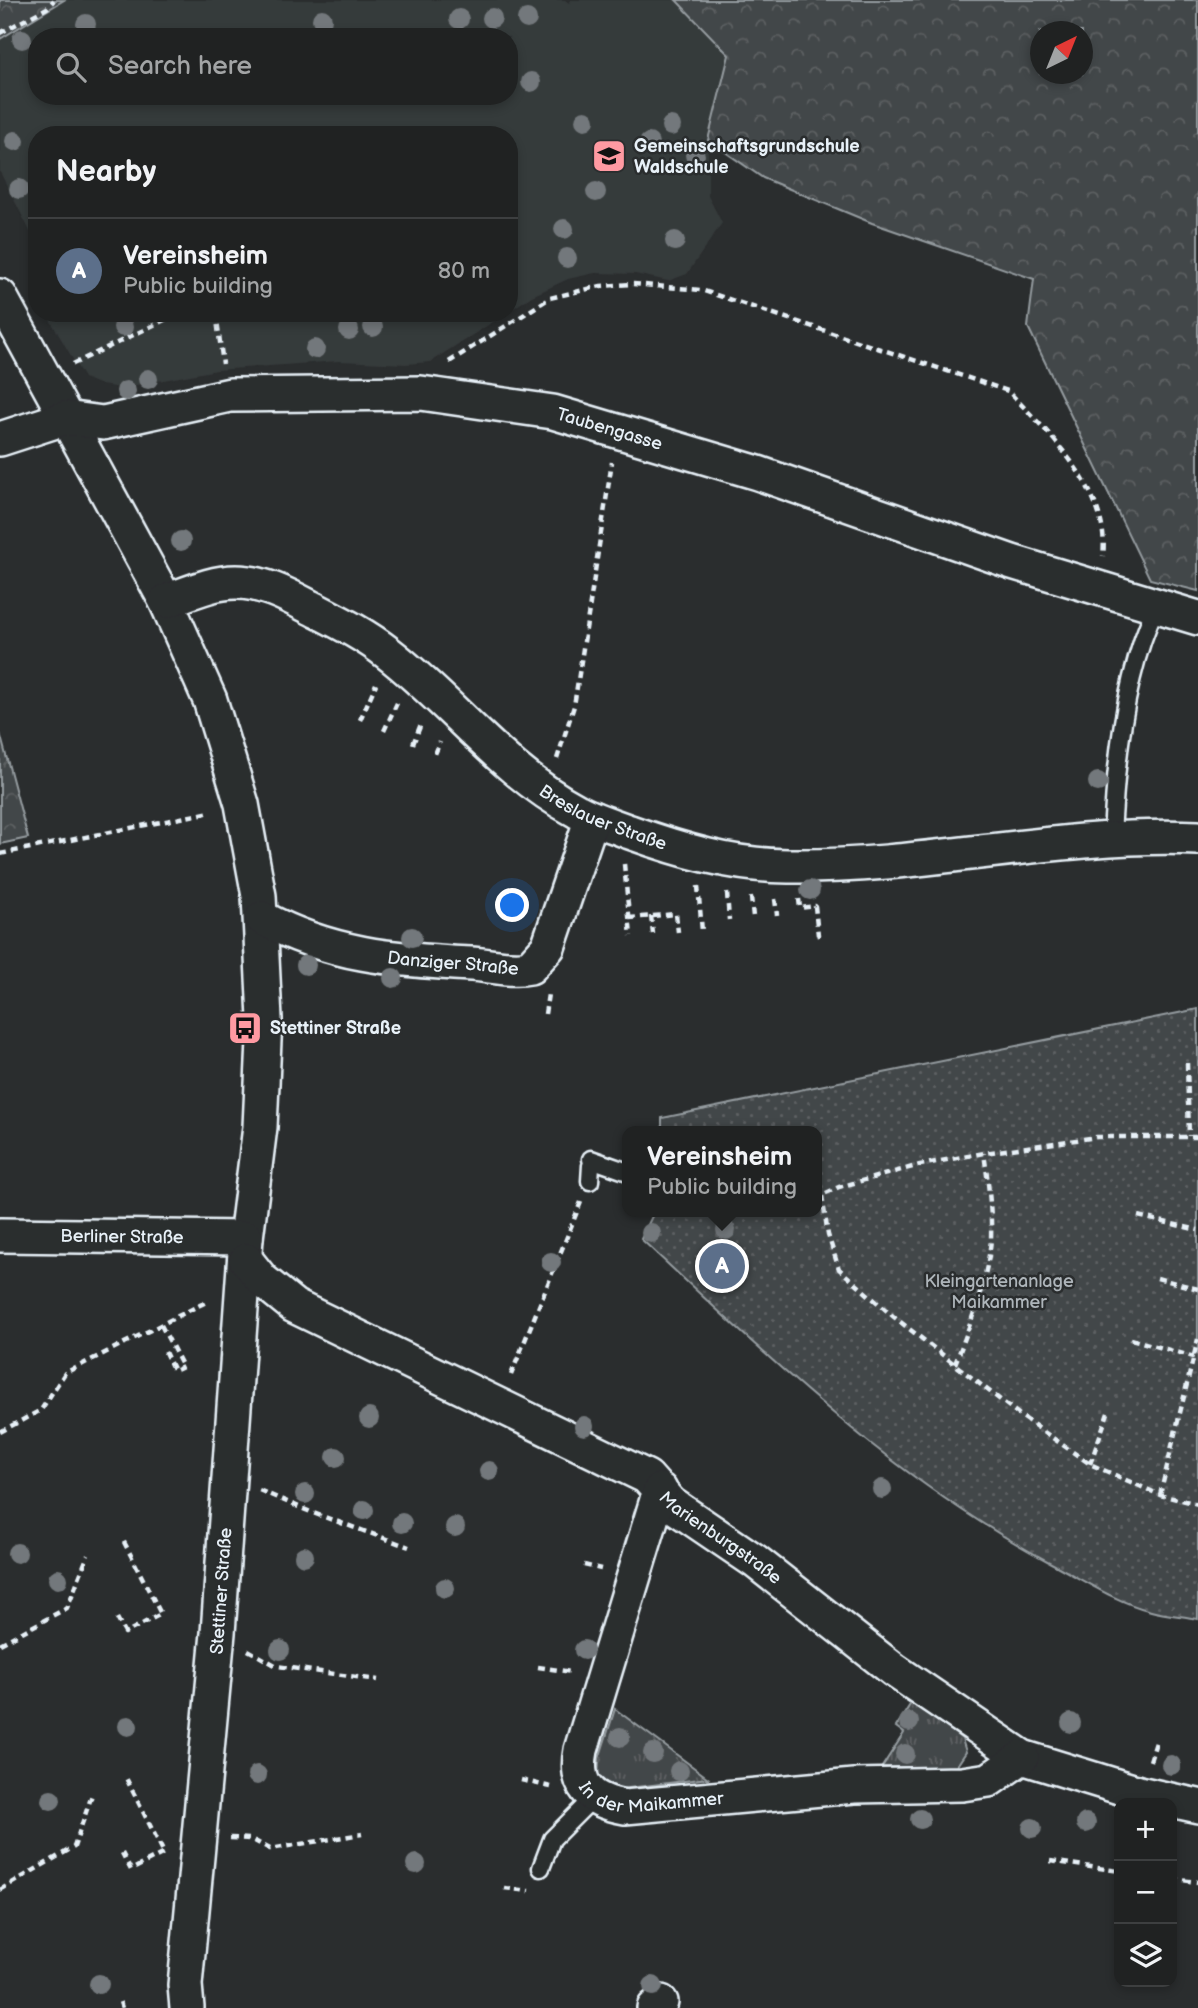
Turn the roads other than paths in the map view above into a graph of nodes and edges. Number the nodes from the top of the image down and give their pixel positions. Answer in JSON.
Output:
{"nodes":[{"id":1,"x":0,"y":296,"type":"edge"},
{"id":2,"x":65,"y":418,"type":"junction"},
{"id":3,"x":0,"y":439,"type":"edge"},
{"id":4,"x":166,"y":601,"type":"junction"},
{"id":5,"x":1156,"y":607,"type":"junction"},
{"id":6,"x":1198,"y":618,"type":"edge"},
{"id":7,"x":606,"y":823,"type":"junction"},
{"id":8,"x":1198,"y":838,"type":"edge"},
{"id":9,"x":1112,"y":839,"type":"junction"},
{"id":10,"x":262,"y":918,"type":"junction"},
{"id":11,"x":590,"y":1169,"type":"road end"},
{"id":12,"x":622,"y":1172,"type":"edge"},
{"id":13,"x":0,"y":1236,"type":"edge"},
{"id":14,"x":245,"y":1260,"type":"junction"},
{"id":15,"x":660,"y":1490,"type":"junction"},
{"id":16,"x":1022,"y":1757,"type":"junction"},
{"id":17,"x":594,"y":1797,"type":"junction"},
{"id":18,"x":1198,"y":1806,"type":"edge"},
{"id":19,"x":541,"y":1868,"type":"dead end"},
{"id":20,"x":187,"y":2008,"type":"edge"}],
"edges":[{"from":1,"to":2,"type":"street","name":"Stettiner Straße"},
{"from":2,"to":3,"type":"street","name":"Taubengasse"},
{"from":2,"to":4,"type":"street","name":"Stettiner Straße"},
{"from":2,"to":5,"type":"street","name":"Taubengasse"},
{"from":4,"to":7,"type":"street","name":"Breslauer Straße"},
{"from":4,"to":10,"type":"street","name":"Stettiner Straße"},
{"from":5,"to":6,"type":"street","name":"Taubengasse"},
{"from":5,"to":9,"type":"lane"},
{"from":7,"to":9,"type":"street","name":"Breslauer Straße"},
{"from":7,"to":10,"type":"street","name":"Danziger Straße"},
{"from":8,"to":9,"type":"street","name":"Breslauer Straße"},
{"from":10,"to":14,"type":"street","name":"Stettiner Straße"},
{"from":11,"to":12,"type":"lane"},
{"from":13,"to":14,"type":"street","name":"Berliner Straße"},
{"from":14,"to":15,"type":"street","name":"Marienburgstraße"},
{"from":14,"to":20,"type":"street","name":"Stettiner Straße"},
{"from":15,"to":16,"type":"street","name":"Marienburgstraße"},
{"from":15,"to":17,"type":"street","name":"In der Maikammer"},
{"from":16,"to":17,"type":"street","name":"In der Maikammer"},
{"from":16,"to":18,"type":"street","name":"Marienburgstraße"},
{"from":17,"to":19,"type":"lane"}]}
